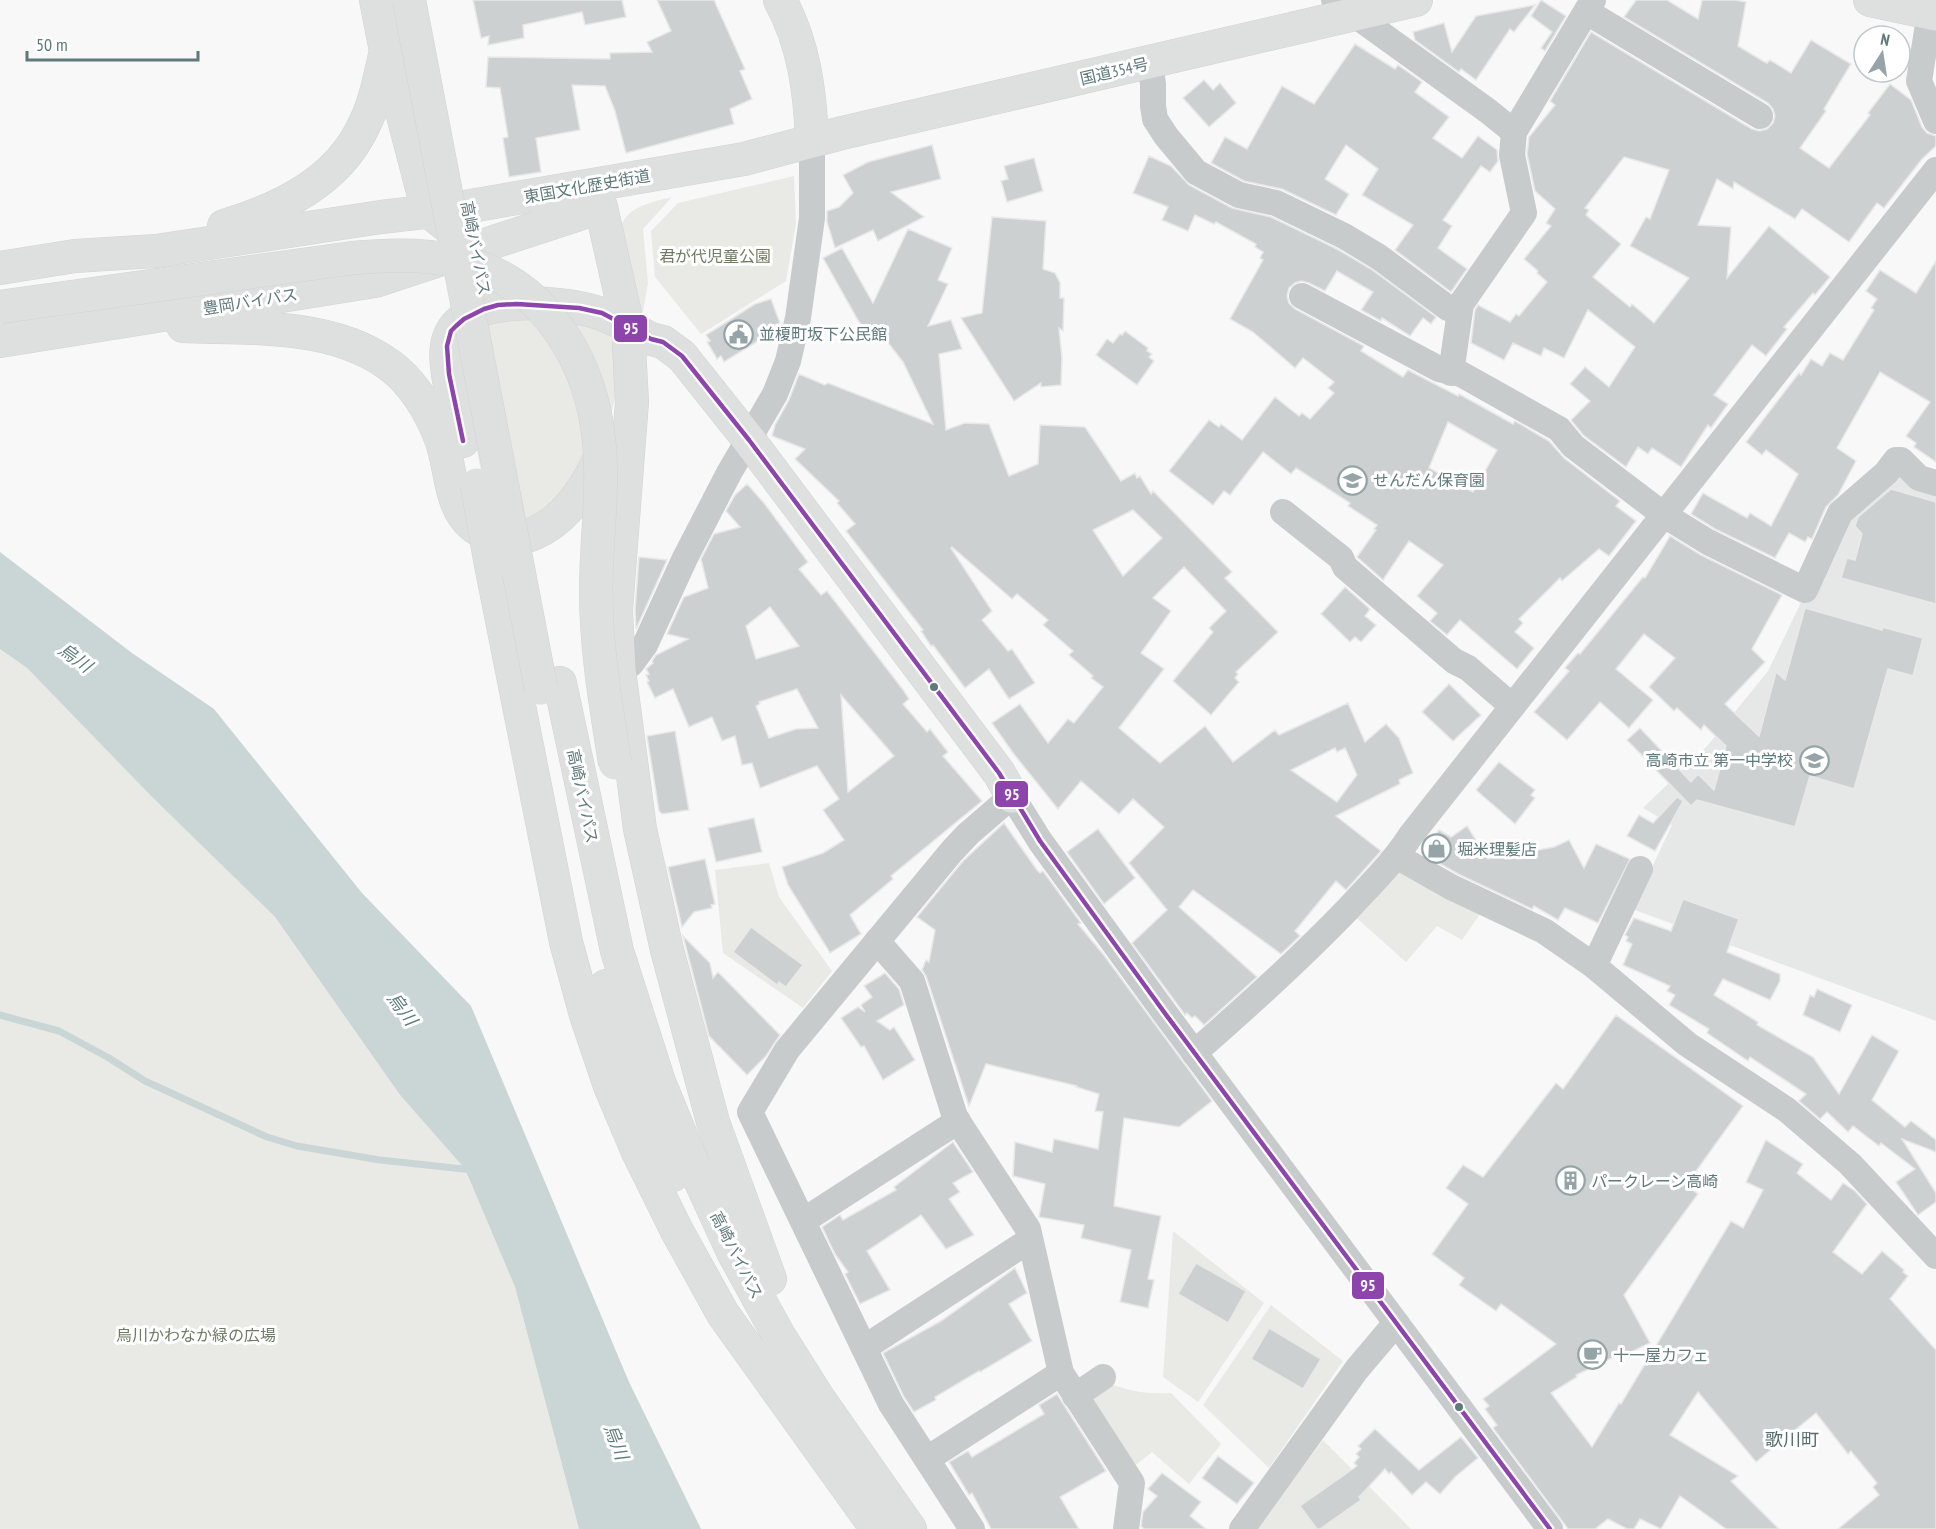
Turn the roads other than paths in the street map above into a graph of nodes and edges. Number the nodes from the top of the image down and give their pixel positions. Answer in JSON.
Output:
{"nodes":[{"id":1,"x":376,"y":0,"type":"edge"},
{"id":2,"x":409,"y":0,"type":"edge"},
{"id":3,"x":429,"y":0,"type":"edge"},
{"id":4,"x":780,"y":0,"type":"edge"},
{"id":5,"x":1416,"y":0,"type":"edge"},
{"id":6,"x":1870,"y":0,"type":"edge"},
{"id":7,"x":1590,"y":6,"type":"edge"},
{"id":8,"x":1345,"y":7,"type":"edge"},
{"id":9,"x":1933,"y":9,"type":"edge"},
{"id":10,"x":386,"y":51,"type":"junction"},
{"id":11,"x":1150,"y":63,"type":"junction"},
{"id":12,"x":1760,"y":116,"type":"dead end"},
{"id":13,"x":1936,"y":121,"type":"edge"},
{"id":14,"x":1514,"y":132,"type":"junction"},
{"id":15,"x":813,"y":140,"type":"junction"},
{"id":16,"x":744,"y":159,"type":"junction"},
{"id":17,"x":1936,"y":170,"type":"edge"},
{"id":18,"x":601,"y":207,"type":"junction"},
{"id":19,"x":444,"y":210,"type":"junction"},
{"id":20,"x":496,"y":242,"type":"junction"},
{"id":21,"x":75,"y":256,"type":"junction"},
{"id":22,"x":0,"y":268,"type":"edge"},
{"id":23,"x":1302,"y":296,"type":"dead end"},
{"id":24,"x":0,"y":307,"type":"edge"},
{"id":25,"x":1458,"y":311,"type":"junction"},
{"id":26,"x":628,"y":327,"type":"junction"},
{"id":27,"x":59,"y":333,"type":"junction"},
{"id":28,"x":0,"y":341,"type":"edge"},
{"id":29,"x":630,"y":360,"type":"junction"},
{"id":30,"x":1451,"y":373,"type":"junction"},
{"id":31,"x":421,"y":383,"type":"junction"},
{"id":32,"x":749,"y":440,"type":"junction"},
{"id":33,"x":464,"y":441,"type":"junction"},
{"id":34,"x":1936,"y":483,"type":"edge"},
{"id":35,"x":1283,"y":512,"type":"dead end"},
{"id":36,"x":1664,"y":515,"type":"junction"},
{"id":37,"x":619,"y":670,"type":"junction"},
{"id":38,"x":550,"y":685,"type":"junction"},
{"id":39,"x":1512,"y":706,"type":"junction"},
{"id":40,"x":1020,"y":810,"type":"junction"},
{"id":41,"x":1398,"y":856,"type":"junction"},
{"id":42,"x":1640,"y":869,"type":"dead end"},
{"id":43,"x":877,"y":941,"type":"junction"},
{"id":44,"x":1594,"y":966,"type":"junction"},
{"id":45,"x":1194,"y":1053,"type":"junction"},
{"id":46,"x":958,"y":1121,"type":"junction"},
{"id":47,"x":803,"y":1221,"type":"junction"},
{"id":48,"x":1030,"y":1240,"type":"junction"},
{"id":49,"x":1936,"y":1256,"type":"edge"},
{"id":50,"x":770,"y":1279,"type":"junction"},
{"id":51,"x":1396,"y":1323,"type":"junction"},
{"id":52,"x":864,"y":1348,"type":"junction"},
{"id":53,"x":1061,"y":1373,"type":"junction"},
{"id":54,"x":1103,"y":1377,"type":"dead end"},
{"id":55,"x":1075,"y":1396,"type":"junction"},
{"id":56,"x":927,"y":1459,"type":"junction"},
{"id":57,"x":878,"y":1529,"type":"edge"},
{"id":58,"x":911,"y":1529,"type":"edge"},
{"id":59,"x":972,"y":1529,"type":"edge"},
{"id":60,"x":1126,"y":1529,"type":"edge"},
{"id":61,"x":1242,"y":1529,"type":"edge"},
{"id":62,"x":1550,"y":1529,"type":"edge"}],
"edges":[{"from":1,"to":10,"type":"main road"},
{"from":2,"to":38,"type":"main road","name":"高崎バイパス","bridge":true},
{"from":3,"to":38,"type":"main road","name":"高崎バイパス"},
{"from":4,"to":15,"type":"main road"},
{"from":5,"to":8,"type":"main road","name":"国道354号"},
{"from":6,"to":9,"type":"main road"},
{"from":7,"to":12,"type":"street"},
{"from":7,"to":14,"type":"street"},
{"from":8,"to":11,"type":"main road","name":"国道354号"},
{"from":8,"to":14,"type":"street"},
{"from":9,"to":13,"type":"street"},
{"from":10,"to":19,"type":"main road"},
{"from":10,"to":21,"type":"main road"},
{"from":11,"to":15,"type":"main road","name":"国道354号"},
{"from":11,"to":25,"type":"street"},
{"from":14,"to":25,"type":"street"},
{"from":15,"to":16,"type":"main road","name":"東国文化歴史街道"},
{"from":15,"to":32,"type":"street"},
{"from":16,"to":18,"type":"main road","name":"東国文化歴史街道"},
{"from":16,"to":19,"type":"main road","name":"東国文化歴史街道"},
{"from":17,"to":36,"type":"street"},
{"from":18,"to":19,"type":"main road"},
{"from":18,"to":20,"type":"main road","name":"東国文化歴史街道"},
{"from":18,"to":26,"type":"main road"},
{"from":19,"to":20,"type":"main road"},
{"from":19,"to":21,"type":"main road"},
{"from":20,"to":27,"type":"main road","name":"豊岡バイパス"},
{"from":21,"to":22,"type":"main road"},
{"from":23,"to":30,"type":"street"},
{"from":24,"to":50,"type":"main road","bridge":true},
{"from":25,"to":30,"type":"street"},
{"from":26,"to":29,"type":"main road"},
{"from":26,"to":32,"type":"main road"},
{"from":26,"to":33,"type":"main road"},
{"from":27,"to":28,"type":"main road","name":"豊岡バイパス"},
{"from":27,"to":31,"type":"main road"},
{"from":29,"to":31,"type":"main road"},
{"from":29,"to":37,"type":"main road"},
{"from":30,"to":36,"type":"street"},
{"from":31,"to":33,"type":"main road"},
{"from":32,"to":37,"type":"street"},
{"from":32,"to":40,"type":"main road"},
{"from":33,"to":57,"type":"main road","bridge":true},
{"from":34,"to":36,"type":"street"},
{"from":35,"to":39,"type":"street"},
{"from":36,"to":39,"type":"street"},
{"from":37,"to":50,"type":"main road"},
{"from":38,"to":57,"type":"main road","name":"高崎バイパス"},
{"from":38,"to":58,"type":"main road","name":"高崎バイパス"},
{"from":39,"to":41,"type":"street"},
{"from":40,"to":43,"type":"street"},
{"from":40,"to":45,"type":"street"},
{"from":41,"to":44,"type":"street"},
{"from":41,"to":45,"type":"street"},
{"from":42,"to":44,"type":"street"},
{"from":43,"to":46,"type":"street"},
{"from":43,"to":47,"type":"street"},
{"from":44,"to":49,"type":"street"},
{"from":45,"to":51,"type":"street"},
{"from":46,"to":47,"type":"street"},
{"from":46,"to":48,"type":"street"},
{"from":47,"to":52,"type":"street"},
{"from":48,"to":52,"type":"street"},
{"from":48,"to":53,"type":"street"},
{"from":50,"to":58,"type":"main road"},
{"from":51,"to":61,"type":"street"},
{"from":51,"to":62,"type":"street"},
{"from":52,"to":56,"type":"street"},
{"from":53,"to":55,"type":"street"},
{"from":53,"to":56,"type":"street"},
{"from":54,"to":55,"type":"street"},
{"from":55,"to":60,"type":"street"},
{"from":56,"to":59,"type":"street"}]}
